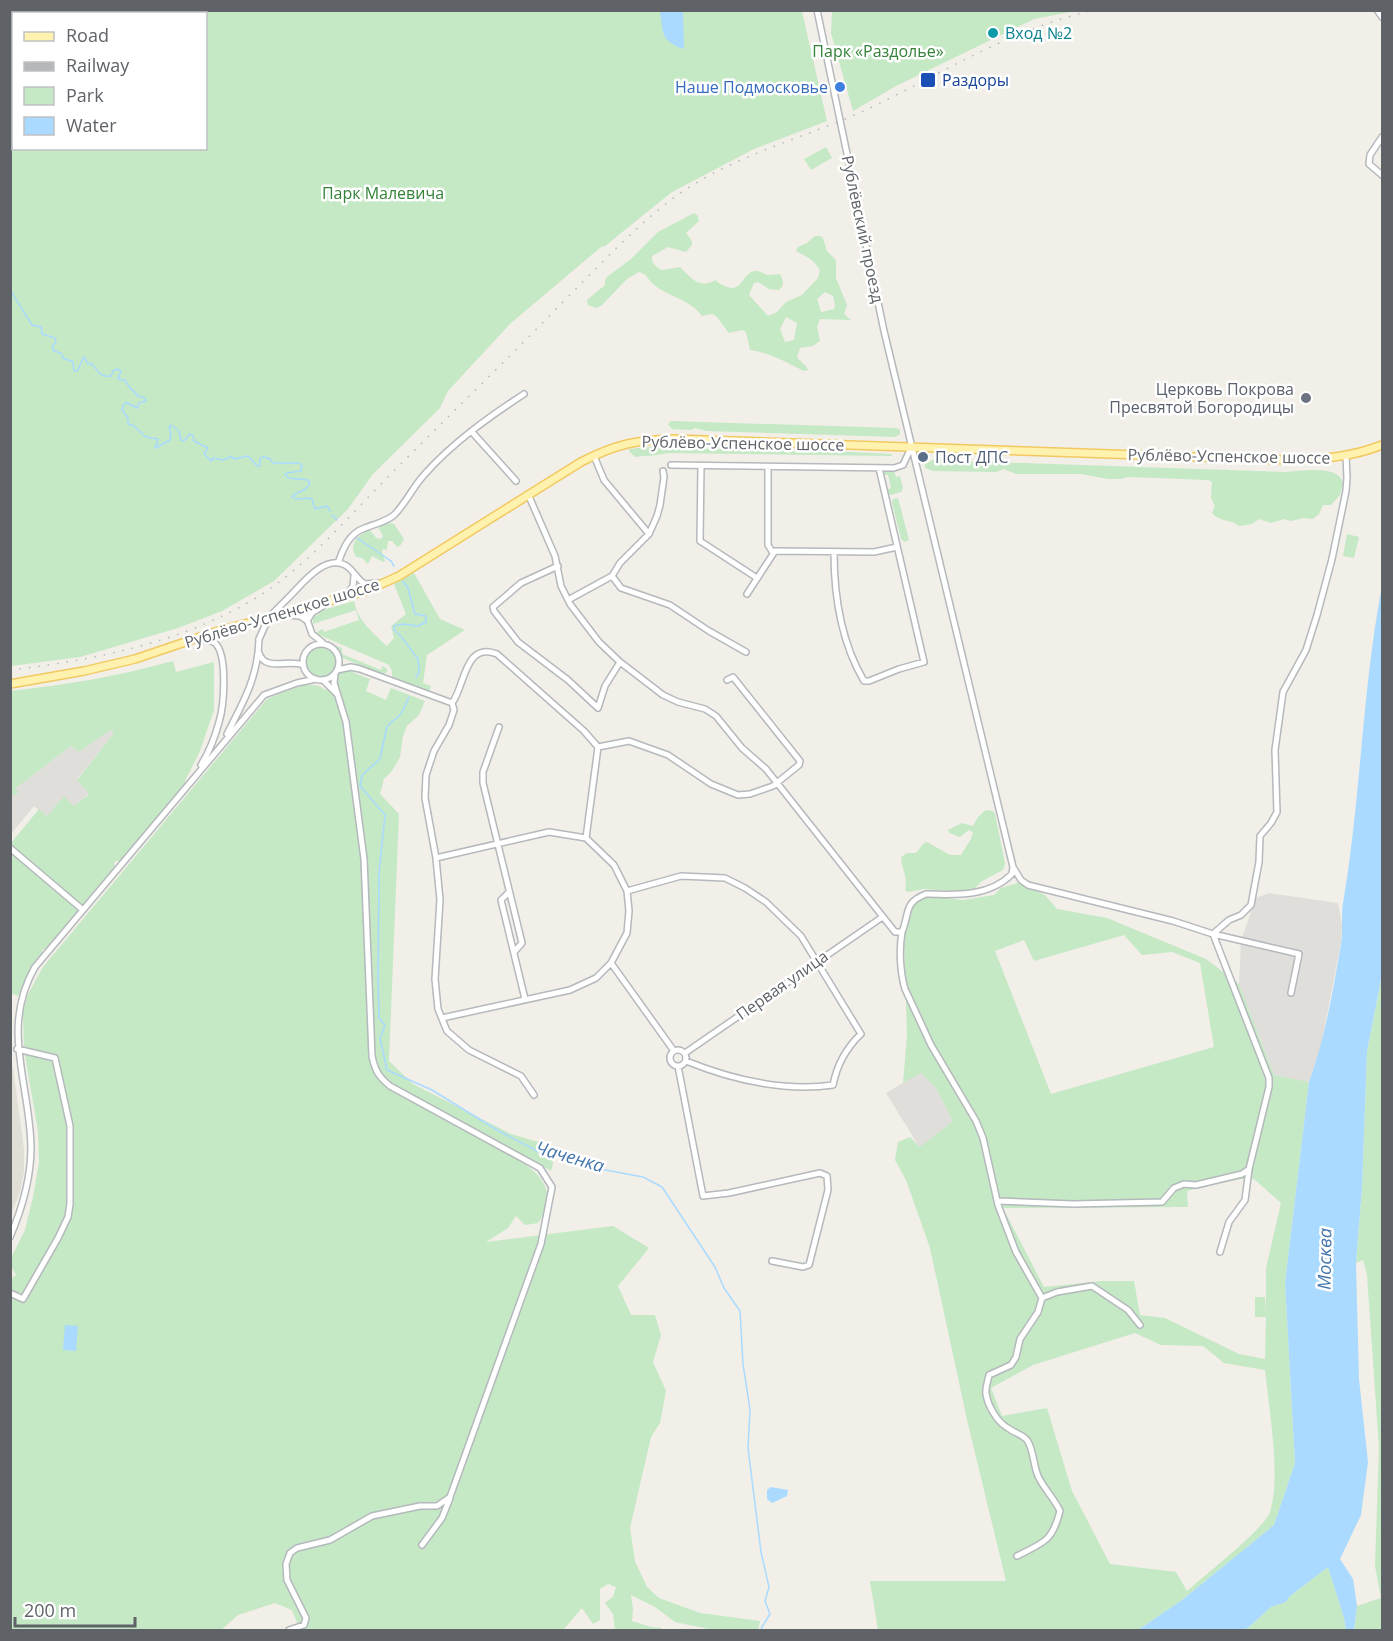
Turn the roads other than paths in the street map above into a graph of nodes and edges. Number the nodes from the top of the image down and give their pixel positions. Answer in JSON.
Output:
{"nodes":[{"id":1,"x":817,"y":10,"type":"edge"},
{"id":2,"x":1377,"y":10,"type":"edge"},
{"id":3,"x":1383,"y":17,"type":"edge"},
{"id":4,"x":1383,"y":137,"type":"edge"},
{"id":5,"x":1383,"y":175,"type":"edge"},
{"id":6,"x":524,"y":394,"type":"dead end"},
{"id":7,"x":472,"y":432,"type":"junction"},
{"id":8,"x":1383,"y":445,"type":"edge"},
{"id":9,"x":911,"y":446,"type":"junction"},
{"id":10,"x":594,"y":456,"type":"junction"},
{"id":11,"x":1346,"y":456,"type":"junction"},
{"id":12,"x":671,"y":465,"type":"dead end"},
{"id":13,"x":701,"y":466,"type":"junction"},
{"id":14,"x":768,"y":467,"type":"junction"},
{"id":15,"x":879,"y":468,"type":"junction"},
{"id":16,"x":663,"y":471,"type":"dead end"},
{"id":17,"x":516,"y":481,"type":"dead end"},
{"id":18,"x":528,"y":494,"type":"junction"},
{"id":19,"x":649,"y":534,"type":"junction"},
{"id":20,"x":897,"y":547,"type":"junction"},
{"id":21,"x":834,"y":552,"type":"junction"},
{"id":22,"x":773,"y":553,"type":"junction"},
{"id":23,"x":338,"y":563,"type":"junction"},
{"id":24,"x":558,"y":566,"type":"junction"},
{"id":25,"x":354,"y":574,"type":"junction"},
{"id":26,"x":612,"y":576,"type":"junction"},
{"id":27,"x":757,"y":578,"type":"junction"},
{"id":28,"x":391,"y":580,"type":"junction"},
{"id":29,"x":747,"y":594,"type":"dead end"},
{"id":30,"x":344,"y":598,"type":"junction"},
{"id":31,"x":568,"y":600,"type":"junction"},
{"id":32,"x":332,"y":601,"type":"junction"},
{"id":33,"x":303,"y":608,"type":"junction"},
{"id":34,"x":273,"y":616,"type":"junction"},
{"id":35,"x":308,"y":621,"type":"junction"},
{"id":36,"x":312,"y":634,"type":"junction"},
{"id":37,"x":186,"y":641,"type":"junction"},
{"id":38,"x":326,"y":644,"type":"junction"},
{"id":39,"x":258,"y":652,"type":"junction"},
{"id":40,"x":306,"y":652,"type":"junction"},
{"id":41,"x":746,"y":652,"type":"dead end"},
{"id":42,"x":339,"y":656,"type":"junction"},
{"id":43,"x":289,"y":662,"type":"junction"},
{"id":44,"x":620,"y":662,"type":"junction"},
{"id":45,"x":303,"y":666,"type":"junction"},
{"id":46,"x":351,"y":667,"type":"junction"},
{"id":47,"x":336,"y":672,"type":"junction"},
{"id":48,"x":316,"y":679,"type":"junction"},
{"id":49,"x":323,"y":680,"type":"junction"},
{"id":50,"x":727,"y":680,"type":"dead end"},
{"id":51,"x":297,"y":683,"type":"junction"},
{"id":52,"x":10,"y":684,"type":"edge"},
{"id":53,"x":338,"y":695,"type":"junction"},
{"id":54,"x":452,"y":703,"type":"junction"},
{"id":55,"x":499,"y":727,"type":"dead end"},
{"id":56,"x":223,"y":744,"type":"junction"},
{"id":57,"x":598,"y":747,"type":"junction"},
{"id":58,"x":190,"y":782,"type":"junction"},
{"id":59,"x":778,"y":783,"type":"junction"},
{"id":60,"x":586,"y":838,"type":"junction"},
{"id":61,"x":497,"y":843,"type":"junction"},
{"id":62,"x":10,"y":848,"type":"edge"},
{"id":63,"x":436,"y":858,"type":"junction"},
{"id":64,"x":1013,"y":867,"type":"junction"},
{"id":65,"x":627,"y":891,"type":"junction"},
{"id":66,"x":509,"y":892,"type":"junction"},
{"id":67,"x":83,"y":910,"type":"junction"},
{"id":68,"x":881,"y":918,"type":"junction"},
{"id":69,"x":902,"y":932,"type":"junction"},
{"id":70,"x":1213,"y":934,"type":"junction"},
{"id":71,"x":514,"y":952,"type":"junction"},
{"id":72,"x":818,"y":960,"type":"junction"},
{"id":73,"x":611,"y":963,"type":"junction"},
{"id":74,"x":1291,"y":993,"type":"dead end"},
{"id":75,"x":525,"y":999,"type":"junction"},
{"id":76,"x":442,"y":1018,"type":"junction"},
{"id":77,"x":17,"y":1049,"type":"junction"},
{"id":78,"x":674,"y":1051,"type":"junction"},
{"id":79,"x":684,"y":1053,"type":"junction"},
{"id":80,"x":686,"y":1061,"type":"junction"},
{"id":81,"x":678,"y":1066,"type":"junction"},
{"id":82,"x":534,"y":1095,"type":"dead end"},
{"id":83,"x":1249,"y":1170,"type":"junction"},
{"id":84,"x":998,"y":1202,"type":"junction"},
{"id":85,"x":10,"y":1237,"type":"edge"},
{"id":86,"x":1220,"y":1252,"type":"dead end"},
{"id":87,"x":772,"y":1261,"type":"dead end"},
{"id":88,"x":10,"y":1293,"type":"edge"},
{"id":89,"x":1042,"y":1298,"type":"junction"},
{"id":90,"x":1140,"y":1325,"type":"dead end"},
{"id":91,"x":450,"y":1497,"type":"junction"},
{"id":92,"x":422,"y":1545,"type":"dead end"},
{"id":93,"x":1017,"y":1556,"type":"dead end"},
{"id":94,"x":289,"y":1630,"type":"edge"}],
"edges":[{"from":1,"to":9,"type":"street","name":"Рублёвский проезд"},
{"from":2,"to":3,"type":"street"},
{"from":4,"to":5,"type":"street"},
{"from":6,"to":7,"type":"street"},
{"from":7,"to":17,"type":"street"},
{"from":7,"to":23,"type":"street"},
{"from":8,"to":11,"type":"main road","name":"Рублёво-Успенское шоссе"},
{"from":9,"to":10,"type":"main road","name":"Рублёво-Успенское шоссе"},
{"from":9,"to":11,"type":"main road","name":"Рублёво-Успенское шоссе"},
{"from":9,"to":15,"type":"street"},
{"from":9,"to":64,"type":"street","name":"Рублёвский проезд"},
{"from":10,"to":18,"type":"main road","name":"Рублёво-Успенское шоссе"},
{"from":10,"to":19,"type":"street"},
{"from":11,"to":70,"type":"street"},
{"from":12,"to":13,"type":"street"},
{"from":13,"to":14,"type":"street"},
{"from":13,"to":27,"type":"street"},
{"from":14,"to":15,"type":"street"},
{"from":14,"to":22,"type":"street"},
{"from":15,"to":20,"type":"street"},
{"from":16,"to":19,"type":"street"},
{"from":18,"to":24,"type":"street"},
{"from":18,"to":28,"type":"main road","name":"Рублёво-Успенское шоссе"},
{"from":19,"to":26,"type":"street"},
{"from":20,"to":21,"type":"street"},
{"from":20,"to":21,"type":"street"},
{"from":21,"to":22,"type":"street"},
{"from":22,"to":27,"type":"street"},
{"from":23,"to":25,"type":"street"},
{"from":23,"to":39,"type":"street","bridge":true},
{"from":24,"to":31,"type":"street"},
{"from":24,"to":44,"type":"street"},
{"from":25,"to":28,"type":"street"},
{"from":25,"to":30,"type":"street"},
{"from":26,"to":31,"type":"street"},
{"from":26,"to":41,"type":"street"},
{"from":27,"to":29,"type":"street"},
{"from":28,"to":30,"type":"main road","name":"Рублёво-Успенское шоссе"},
{"from":30,"to":32,"type":"main road","name":"Рублёво-Успенское шоссе"},
{"from":31,"to":44,"type":"street"},
{"from":32,"to":33,"type":"main road","name":"Рублёво-Успенское шоссе"},
{"from":32,"to":35,"type":"street"},
{"from":33,"to":34,"type":"main road","name":"Рублёво-Успенское шоссе"},
{"from":33,"to":35,"type":"street"},
{"from":34,"to":35,"type":"street"},
{"from":34,"to":37,"type":"main road","name":"Рублёво-Успенское шоссе"},
{"from":35,"to":36,"type":"street"},
{"from":36,"to":38,"type":"street"},
{"from":36,"to":40,"type":"street"},
{"from":37,"to":52,"type":"main road","name":"Рублёво-Успенское шоссе"},
{"from":37,"to":58,"type":"street"},
{"from":38,"to":40,"type":"street"},
{"from":38,"to":42,"type":"street"},
{"from":39,"to":43,"type":"street"},
{"from":39,"to":56,"type":"street"},
{"from":40,"to":43,"type":"street"},
{"from":40,"to":45,"type":"street"},
{"from":42,"to":46,"type":"street"},
{"from":42,"to":47,"type":"street"},
{"from":43,"to":45,"type":"street"},
{"from":44,"to":59,"type":"street"},
{"from":45,"to":48,"type":"street"},
{"from":45,"to":51,"type":"street"},
{"from":46,"to":47,"type":"street"},
{"from":46,"to":54,"type":"street"},
{"from":47,"to":49,"type":"street"},
{"from":47,"to":53,"type":"street"},
{"from":48,"to":49,"type":"street"},
{"from":48,"to":51,"type":"street"},
{"from":49,"to":53,"type":"street"},
{"from":50,"to":59,"type":"street"},
{"from":51,"to":56,"type":"street"},
{"from":53,"to":91,"type":"street"},
{"from":54,"to":57,"type":"street"},
{"from":54,"to":63,"type":"street"},
{"from":55,"to":61,"type":"street"},
{"from":56,"to":58,"type":"street"},
{"from":57,"to":59,"type":"street"},
{"from":57,"to":60,"type":"street"},
{"from":58,"to":67,"type":"street"},
{"from":59,"to":68,"type":"street"},
{"from":60,"to":61,"type":"street"},
{"from":60,"to":65,"type":"street"},
{"from":61,"to":63,"type":"street"},
{"from":61,"to":66,"type":"street"},
{"from":62,"to":67,"type":"street"},
{"from":63,"to":76,"type":"street"},
{"from":64,"to":69,"type":"street"},
{"from":64,"to":70,"type":"street"},
{"from":65,"to":72,"type":"street"},
{"from":65,"to":73,"type":"street"},
{"from":66,"to":71,"type":"street"},
{"from":66,"to":71,"type":"street"},
{"from":67,"to":77,"type":"street"},
{"from":68,"to":69,"type":"street"},
{"from":68,"to":72,"type":"street","name":"Первая улица"},
{"from":69,"to":84,"type":"street"},
{"from":70,"to":74,"type":"street"},
{"from":70,"to":83,"type":"street"},
{"from":71,"to":75,"type":"street"},
{"from":72,"to":79,"type":"street","name":"Первая улица"},
{"from":72,"to":80,"type":"street"},
{"from":73,"to":75,"type":"street"},
{"from":73,"to":78,"type":"street"},
{"from":75,"to":76,"type":"street"},
{"from":76,"to":82,"type":"street"},
{"from":77,"to":85,"type":"street"},
{"from":77,"to":88,"type":"street"},
{"from":78,"to":79,"type":"street"},
{"from":78,"to":81,"type":"street"},
{"from":79,"to":80,"type":"street"},
{"from":80,"to":81,"type":"street"},
{"from":81,"to":87,"type":"street"},
{"from":83,"to":84,"type":"street"},
{"from":83,"to":86,"type":"street"},
{"from":84,"to":89,"type":"street"},
{"from":89,"to":90,"type":"street"},
{"from":89,"to":93,"type":"street"},
{"from":91,"to":92,"type":"street"},
{"from":91,"to":94,"type":"street"}]}
